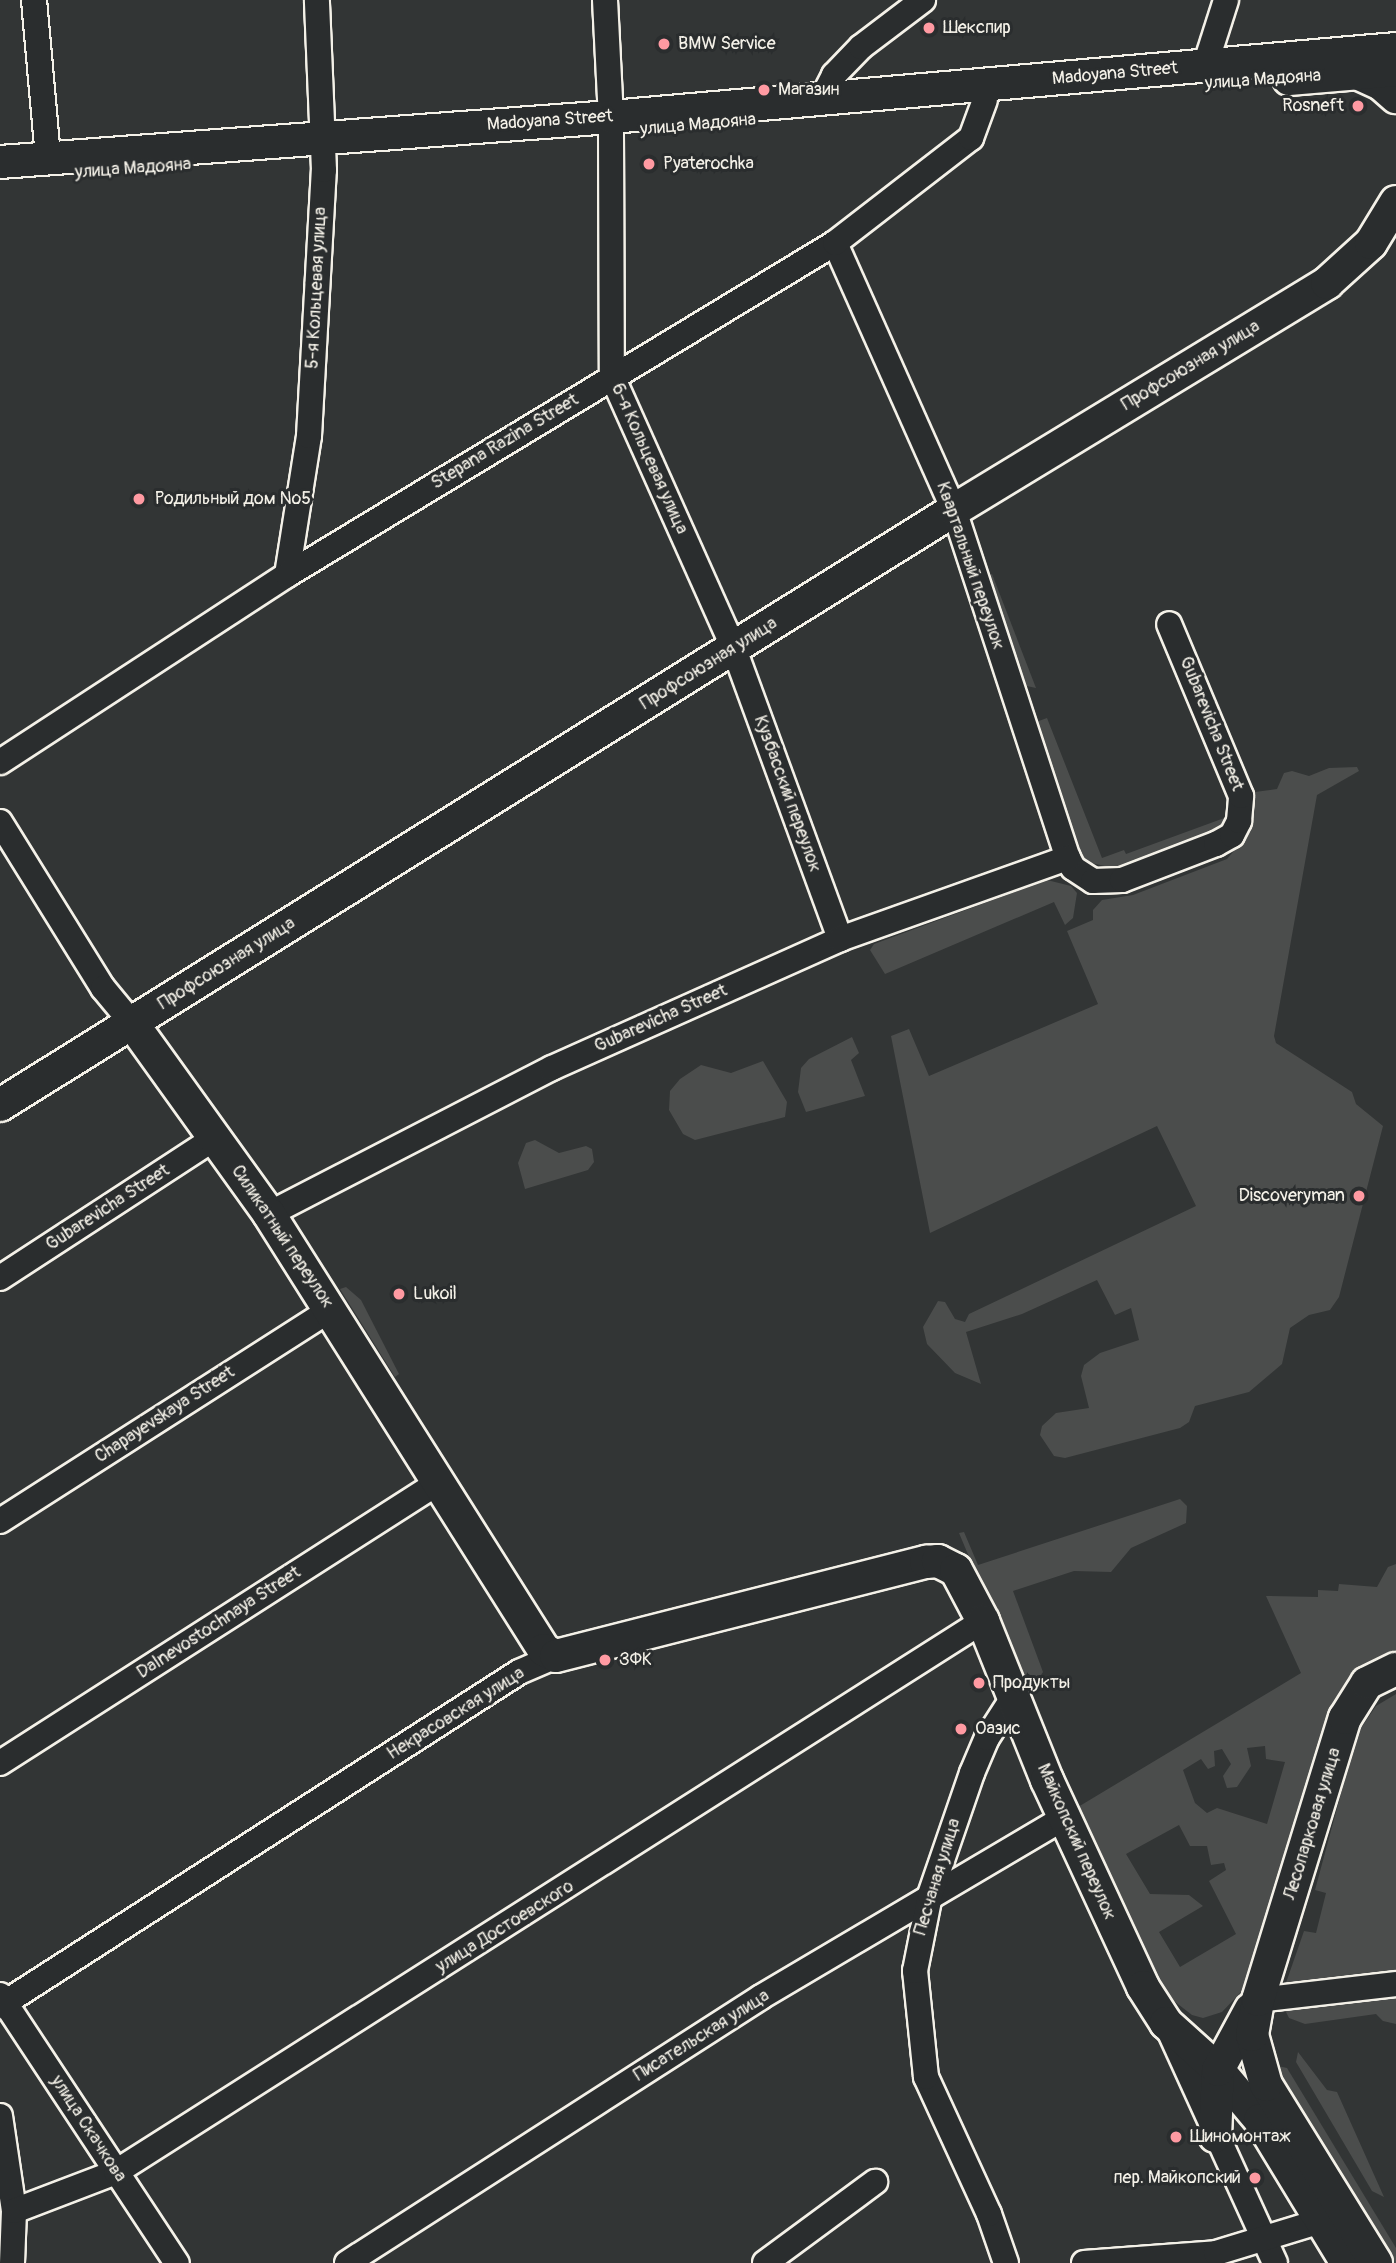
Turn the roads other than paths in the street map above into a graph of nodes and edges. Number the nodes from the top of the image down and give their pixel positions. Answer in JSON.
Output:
{"nodes":[{"id":1,"x":34,"y":0,"type":"edge"},
{"id":2,"x":317,"y":0,"type":"edge"},
{"id":3,"x":605,"y":0,"type":"edge"},
{"id":4,"x":923,"y":0,"type":"edge"},
{"id":5,"x":1226,"y":0,"type":"edge"},
{"id":6,"x":1396,"y":49,"type":"edge"},
{"id":7,"x":1205,"y":66,"type":"junction"},
{"id":8,"x":1396,"y":71,"type":"edge"},
{"id":9,"x":1359,"y":74,"type":"junction"},
{"id":10,"x":823,"y":97,"type":"junction"},
{"id":11,"x":1396,"y":97,"type":"edge"},
{"id":12,"x":985,"y":100,"type":"junction"},
{"id":13,"x":611,"y":125,"type":"junction"},
{"id":14,"x":325,"y":147,"type":"junction"},
{"id":15,"x":48,"y":158,"type":"junction"},
{"id":16,"x":0,"y":162,"type":"edge"},
{"id":17,"x":0,"y":178,"type":"edge"},
{"id":18,"x":1396,"y":202,"type":"edge"},
{"id":19,"x":835,"y":243,"type":"junction"},
{"id":20,"x":612,"y":376,"type":"junction"},
{"id":21,"x":954,"y":510,"type":"junction"},
{"id":22,"x":287,"y":575,"type":"junction"},
{"id":23,"x":1169,"y":624,"type":"dead end"},
{"id":24,"x":734,"y":649,"type":"junction"},
{"id":25,"x":0,"y":762,"type":"edge"},
{"id":26,"x":0,"y":822,"type":"edge"},
{"id":27,"x":1068,"y":858,"type":"junction"},
{"id":28,"x":840,"y":939,"type":"junction"},
{"id":29,"x":132,"y":1023,"type":"junction"},
{"id":30,"x":0,"y":1105,"type":"edge"},
{"id":31,"x":215,"y":1139,"type":"junction"},
{"id":32,"x":269,"y":1214,"type":"junction"},
{"id":33,"x":0,"y":1278,"type":"edge"},
{"id":34,"x":331,"y":1309,"type":"junction"},
{"id":35,"x":439,"y":1482,"type":"junction"},
{"id":36,"x":0,"y":1521,"type":"edge"},
{"id":37,"x":964,"y":1579,"type":"joint"},
{"id":38,"x":983,"y":1621,"type":"junction"},
{"id":39,"x":556,"y":1656,"type":"junction"},
{"id":40,"x":1396,"y":1669,"type":"edge"},
{"id":41,"x":1014,"y":1696,"type":"junction"},
{"id":42,"x":0,"y":1763,"type":"edge"},
{"id":43,"x":1064,"y":1818,"type":"junction"},
{"id":44,"x":930,"y":1895,"type":"junction"},
{"id":45,"x":1396,"y":1984,"type":"edge"},
{"id":46,"x":1258,"y":2000,"type":"junction"},
{"id":47,"x":2,"y":2001,"type":"edge"},
{"id":48,"x":1166,"y":2023,"type":"junction"},
{"id":49,"x":1240,"y":2082,"type":"junction"},
{"id":50,"x":0,"y":2116,"type":"edge"},
{"id":51,"x":1215,"y":2136,"type":"junction"},
{"id":52,"x":116,"y":2172,"type":"junction"},
{"id":53,"x":875,"y":2182,"type":"dead end"},
{"id":54,"x":14,"y":2211,"type":"junction"},
{"id":55,"x":1324,"y":2220,"type":"junction"},
{"id":56,"x":1265,"y":2240,"type":"junction"},
{"id":57,"x":12,"y":2263,"type":"edge"},
{"id":58,"x":177,"y":2263,"type":"edge"},
{"id":59,"x":347,"y":2263,"type":"edge"},
{"id":60,"x":765,"y":2263,"type":"edge"},
{"id":61,"x":1006,"y":2263,"type":"edge"},
{"id":62,"x":1084,"y":2263,"type":"edge"},
{"id":63,"x":1275,"y":2263,"type":"edge"},
{"id":64,"x":1347,"y":2263,"type":"edge"},
{"id":65,"x":1376,"y":2263,"type":"edge"}],
"edges":[{"from":1,"to":15,"type":"street"},
{"from":2,"to":14,"type":"street","name":"5-я Кольцевая улица"},
{"from":3,"to":13,"type":"street","name":"6-я Кольцевая улица"},
{"from":4,"to":10,"type":"street"},
{"from":5,"to":7,"type":"street"},
{"from":6,"to":7,"type":"main road","name":"улица Мадояна"},
{"from":7,"to":10,"type":"main road","name":"Madoyana Street"},
{"from":8,"to":9,"type":"main road","name":"улица Мадояна"},
{"from":9,"to":11,"type":"main road"},
{"from":9,"to":12,"type":"main road","name":"улица Мадояна"},
{"from":10,"to":13,"type":"main road","name":"Madoyana Street"},
{"from":12,"to":13,"type":"main road","name":"улица Мадояна"},
{"from":12,"to":19,"type":"street","name":"Stepana Razina Street"},
{"from":13,"to":14,"type":"main road","name":"улица Мадояна"},
{"from":13,"to":20,"type":"street","name":"6-я Кольцевая улица"},
{"from":14,"to":15,"type":"main road"},
{"from":14,"to":17,"type":"main road","name":"улица Мадояна"},
{"from":14,"to":22,"type":"street","name":"5-я Кольцевая улица"},
{"from":15,"to":16,"type":"main road"},
{"from":18,"to":21,"type":"main road","name":"Профсоюзная улица"},
{"from":19,"to":20,"type":"street","name":"Stepana Razina Street"},
{"from":19,"to":21,"type":"street","name":"Квартальный переулок"},
{"from":20,"to":22,"type":"street","name":"Stepana Razina Street"},
{"from":20,"to":24,"type":"street","name":"6-я Кольцевая улица"},
{"from":21,"to":24,"type":"main road","name":"Профсоюзная улица"},
{"from":21,"to":27,"type":"street","name":"Квартальный переулок"},
{"from":22,"to":25,"type":"street","name":"Stepana Razina Street"},
{"from":23,"to":27,"type":"street"},
{"from":24,"to":28,"type":"street","name":"Кузбасский переулок"},
{"from":24,"to":29,"type":"main road","name":"Профсоюзная улица"},
{"from":26,"to":29,"type":"street","name":"Силикатный переулок"},
{"from":27,"to":28,"type":"street","name":"Gubarevicha Street"},
{"from":28,"to":32,"type":"street","name":"Gubarevicha Street"},
{"from":29,"to":30,"type":"main road","name":"Профсоюзная улица"},
{"from":29,"to":31,"type":"main road","name":"Силикатный переулок"},
{"from":31,"to":32,"type":"main road","name":"Силикатный переулок"},
{"from":31,"to":33,"type":"street","name":"Gubarevicha Street"},
{"from":32,"to":34,"type":"main road","name":"Силикатный переулок"},
{"from":34,"to":35,"type":"main road","name":"Силикатный переулок"},
{"from":34,"to":36,"type":"street","name":"Chapayevskaya Street"},
{"from":35,"to":39,"type":"main road","name":"Силикатный переулок"},
{"from":35,"to":42,"type":"street","name":"Dalnevostochnaya Street"},
{"from":37,"to":38,"type":"main road","name":"Майкопский переулок"},
{"from":37,"to":39,"type":"main road","name":"Некрасовская улица"},
{"from":38,"to":41,"type":"main road","name":"Майкопский переулок"},
{"from":38,"to":52,"type":"street","name":"улица Достоевского"},
{"from":39,"to":47,"type":"street","name":"Некрасовская улица"},
{"from":40,"to":46,"type":"main road","name":"Лесопарковая улица"},
{"from":41,"to":43,"type":"main road","name":"Майкопский переулок"},
{"from":41,"to":44,"type":"street","name":"Песчаная улица"},
{"from":43,"to":44,"type":"street","name":"Писательская улица"},
{"from":43,"to":48,"type":"main road","name":"Майкопский переулок"},
{"from":44,"to":59,"type":"street","name":"Писательская улица"},
{"from":44,"to":61,"type":"street","name":"Песчаная улица"},
{"from":45,"to":46,"type":"street"},
{"from":46,"to":48,"type":"main road"},
{"from":46,"to":49,"type":"main road"},
{"from":46,"to":49,"type":"main road","name":"Майкопский переулок"},
{"from":47,"to":52,"type":"street","name":"улица Скачкова"},
{"from":48,"to":49,"type":"main road","name":"Майкопский переулок"},
{"from":48,"to":51,"type":"street","name":"Майкопский переулок"},
{"from":49,"to":51,"type":"main road"},
{"from":49,"to":55,"type":"main road","name":"Майкопский переулок"},
{"from":49,"to":65,"type":"main road","name":"Майкопский переулок"},
{"from":50,"to":54,"type":"street"},
{"from":51,"to":56,"type":"street","name":"Майкопский переулок"},
{"from":52,"to":54,"type":"street","name":"улица Достоевского"},
{"from":52,"to":58,"type":"street","name":"улица Скачкова"},
{"from":53,"to":60,"type":"street"},
{"from":54,"to":57,"type":"street"},
{"from":55,"to":56,"type":"street"},
{"from":55,"to":64,"type":"main road","name":"Майкопский переулок"},
{"from":56,"to":62,"type":"street"},
{"from":56,"to":63,"type":"street","name":"Майкопский переулок"}]}
